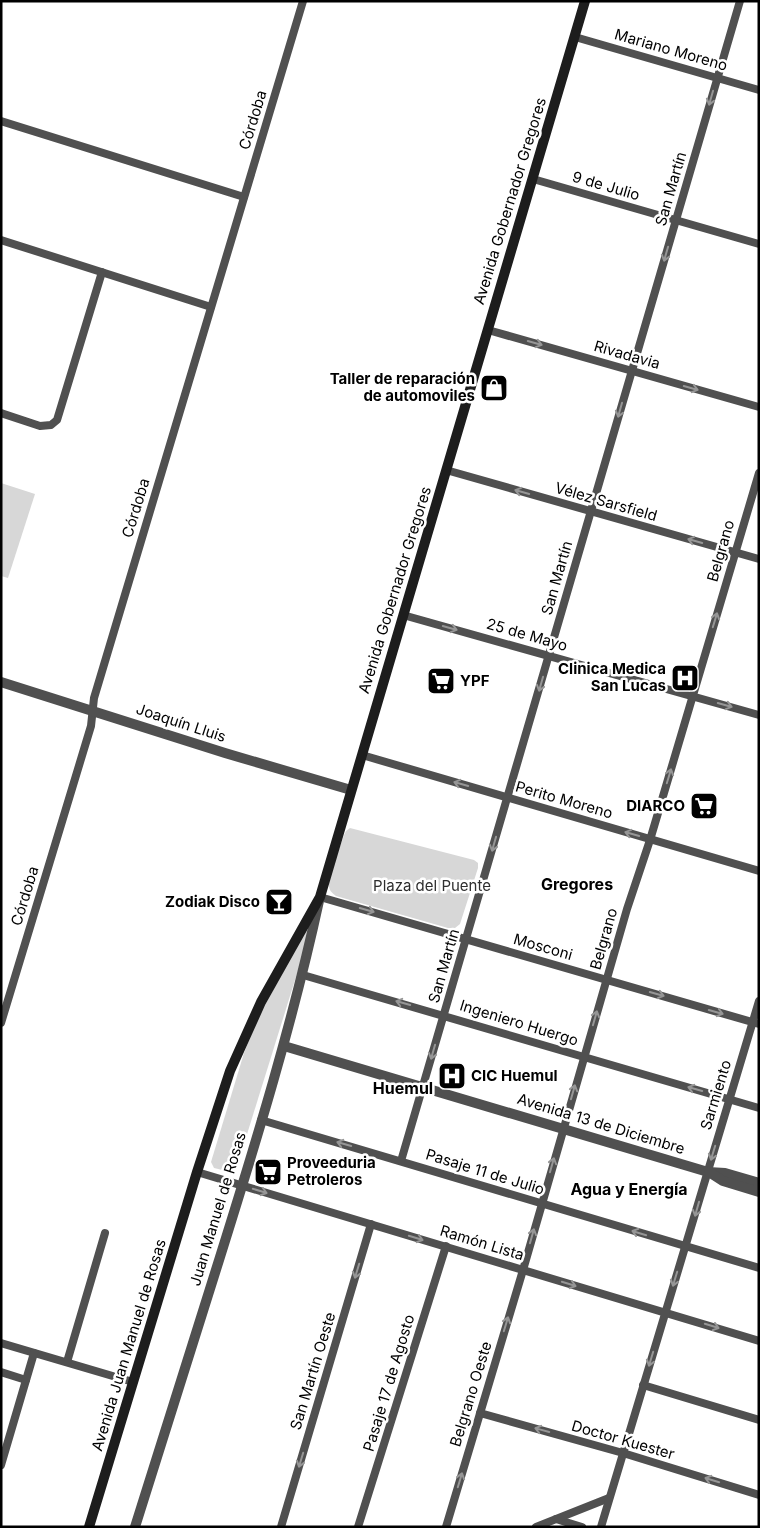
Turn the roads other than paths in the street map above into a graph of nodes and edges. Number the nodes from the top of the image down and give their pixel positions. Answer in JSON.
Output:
{"nodes":[{"id":1,"x":303,"y":1,"type":"edge"},
{"id":2,"x":585,"y":1,"type":"edge"},
{"id":3,"x":740,"y":1,"type":"edge"},
{"id":4,"x":575,"y":37,"type":"junction"},
{"id":5,"x":717,"y":78,"type":"junction"},
{"id":6,"x":759,"y":90,"type":"edge"},
{"id":7,"x":1,"y":121,"type":"edge"},
{"id":8,"x":533,"y":179,"type":"junction"},
{"id":9,"x":244,"y":197,"type":"junction"},
{"id":10,"x":676,"y":220,"type":"junction"},
{"id":11,"x":1,"y":240,"type":"edge"},
{"id":12,"x":759,"y":244,"type":"edge"},
{"id":13,"x":102,"y":272,"type":"junction"},
{"id":14,"x":211,"y":307,"type":"junction"},
{"id":15,"x":488,"y":330,"type":"junction"},
{"id":16,"x":632,"y":371,"type":"junction"},
{"id":17,"x":759,"y":407,"type":"edge"},
{"id":18,"x":1,"y":413,"type":"edge"},
{"id":19,"x":446,"y":470,"type":"junction"},
{"id":20,"x":759,"y":473,"type":"edge"},
{"id":21,"x":591,"y":512,"type":"junction"},
{"id":22,"x":735,"y":552,"type":"junction"},
{"id":23,"x":759,"y":559,"type":"edge"},
{"id":24,"x":403,"y":615,"type":"junction"},
{"id":25,"x":549,"y":656,"type":"junction"},
{"id":26,"x":1,"y":682,"type":"edge"},
{"id":27,"x":693,"y":696,"type":"junction"},
{"id":28,"x":93,"y":710,"type":"junction"},
{"id":29,"x":759,"y":715,"type":"edge"},
{"id":30,"x":362,"y":755,"type":"junction"},
{"id":31,"x":351,"y":790,"type":"junction"},
{"id":32,"x":507,"y":798,"type":"junction"},
{"id":33,"x":650,"y":840,"type":"junction"},
{"id":34,"x":759,"y":871,"type":"edge"},
{"id":35,"x":320,"y":897,"type":"junction"},
{"id":36,"x":466,"y":938,"type":"junction"},
{"id":37,"x":303,"y":975,"type":"junction"},
{"id":38,"x":606,"y":980,"type":"junction"},
{"id":39,"x":759,"y":1001,"type":"edge"},
{"id":40,"x":444,"y":1015,"type":"junction"},
{"id":41,"x":1,"y":1023,"type":"edge"},
{"id":42,"x":756,"y":1023,"type":"edge"},
{"id":43,"x":284,"y":1046,"type":"junction"},
{"id":44,"x":584,"y":1057,"type":"junction"},
{"id":45,"x":423,"y":1088,"type":"junction"},
{"id":46,"x":730,"y":1099,"type":"junction"},
{"id":47,"x":759,"y":1108,"type":"edge"},
{"id":48,"x":261,"y":1120,"type":"junction"},
{"id":49,"x":563,"y":1128,"type":"junction"},
{"id":50,"x":401,"y":1161,"type":"junction"},
{"id":51,"x":197,"y":1172,"type":"junction"},
{"id":52,"x":708,"y":1172,"type":"junction"},
{"id":53,"x":759,"y":1183,"type":"edge"},
{"id":54,"x":242,"y":1185,"type":"junction"},
{"id":55,"x":759,"y":1192,"type":"edge"},
{"id":56,"x":542,"y":1203,"type":"junction"},
{"id":57,"x":371,"y":1224,"type":"junction"},
{"id":58,"x":104,"y":1233,"type":"dead end"},
{"id":59,"x":446,"y":1246,"type":"junction"},
{"id":60,"x":686,"y":1247,"type":"junction"},
{"id":61,"x":759,"y":1268,"type":"edge"},
{"id":62,"x":522,"y":1270,"type":"junction"},
{"id":63,"x":665,"y":1312,"type":"junction"},
{"id":64,"x":759,"y":1341,"type":"edge"},
{"id":65,"x":1,"y":1343,"type":"edge"},
{"id":66,"x":34,"y":1353,"type":"junction"},
{"id":67,"x":67,"y":1362,"type":"junction"},
{"id":68,"x":1,"y":1372,"type":"edge"},
{"id":69,"x":26,"y":1380,"type":"junction"},
{"id":70,"x":133,"y":1382,"type":"junction"},
{"id":71,"x":643,"y":1385,"type":"junction"},
{"id":72,"x":480,"y":1413,"type":"junction"},
{"id":73,"x":759,"y":1420,"type":"edge"},
{"id":74,"x":622,"y":1453,"type":"junction"},
{"id":75,"x":1,"y":1465,"type":"edge"},
{"id":76,"x":759,"y":1495,"type":"edge"},
{"id":77,"x":609,"y":1498,"type":"junction"},
{"id":78,"x":556,"y":1519,"type":"junction"},
{"id":79,"x":283,"y":1526,"type":"edge"},
{"id":80,"x":89,"y":1527,"type":"edge"},
{"id":81,"x":135,"y":1527,"type":"edge"},
{"id":82,"x":358,"y":1527,"type":"edge"},
{"id":83,"x":446,"y":1527,"type":"edge"},
{"id":84,"x":536,"y":1527,"type":"edge"},
{"id":85,"x":582,"y":1527,"type":"edge"},
{"id":86,"x":601,"y":1527,"type":"edge"}],
"edges":[{"from":1,"to":9,"type":"street","name":"Córdoba"},
{"from":2,"to":4,"type":"main road","name":"Avenida Gobernador Gregores"},
{"from":3,"to":5,"type":"street","name":"San Martín"},
{"from":4,"to":5,"type":"street","name":"Mariano Moreno"},
{"from":4,"to":8,"type":"main road","name":"Avenida Gobernador Gregores"},
{"from":5,"to":6,"type":"street","name":"Mariano Moreno"},
{"from":5,"to":10,"type":"street","name":"San Martín","one_way":true},
{"from":7,"to":9,"type":"street"},
{"from":8,"to":10,"type":"street","name":"9 de Julio"},
{"from":8,"to":15,"type":"main road","name":"Avenida Gobernador Gregores"},
{"from":9,"to":14,"type":"street","name":"Córdoba"},
{"from":10,"to":12,"type":"street","name":"9 de Julio"},
{"from":10,"to":16,"type":"street","name":"San Martín","one_way":true},
{"from":11,"to":13,"type":"street"},
{"from":13,"to":14,"type":"street"},
{"from":13,"to":18,"type":"street"},
{"from":14,"to":28,"type":"street","name":"Córdoba"},
{"from":15,"to":16,"type":"street","name":"Rivadavia","one_way":true},
{"from":15,"to":19,"type":"main road","name":"Avenida Gobernador Gregores"},
{"from":16,"to":17,"type":"street","name":"Rivadavia","one_way":true},
{"from":16,"to":21,"type":"street","name":"San Martín","one_way":true},
{"from":21,"to":19,"type":"street","name":"Vélez Sarsfield","one_way":true},
{"from":19,"to":24,"type":"main road","name":"Avenida Gobernador Gregores"},
{"from":20,"to":22,"type":"street","name":"Belgrano"},
{"from":22,"to":21,"type":"street","name":"Vélez Sarsfield","one_way":true},
{"from":21,"to":25,"type":"street","name":"San Martín"},
{"from":22,"to":23,"type":"street","name":"Vélez Sarsfield"},
{"from":27,"to":22,"type":"street","name":"Belgrano","one_way":true},
{"from":24,"to":25,"type":"street","name":"25 de Mayo","one_way":true},
{"from":24,"to":30,"type":"main road","name":"Avenida Gobernador Gregores"},
{"from":25,"to":27,"type":"street","name":"25 de Mayo"},
{"from":25,"to":32,"type":"street","name":"San Martín","one_way":true},
{"from":26,"to":28,"type":"street","name":"Joaquín Lluis"},
{"from":27,"to":29,"type":"street","name":"25 de Mayo","one_way":true},
{"from":33,"to":27,"type":"street","name":"Belgrano","one_way":true},
{"from":28,"to":31,"type":"street","name":"Joaquín Lluis"},
{"from":28,"to":41,"type":"street","name":"Córdoba"},
{"from":30,"to":31,"type":"main road","name":"Avenida Gobernador Gregores"},
{"from":32,"to":30,"type":"street","name":"Perito Moreno","one_way":true},
{"from":31,"to":35,"type":"main road","name":"Avenida Gobernador Gregores"},
{"from":33,"to":32,"type":"street","name":"Perito Moreno","one_way":true},
{"from":32,"to":36,"type":"street","name":"San Martín","one_way":true},
{"from":33,"to":34,"type":"street","name":"Perito Moreno"},
{"from":33,"to":38,"type":"street","name":"Belgrano"},
{"from":35,"to":36,"type":"street","name":"Mosconi","one_way":true},
{"from":35,"to":37,"type":"street","name":"Juan Manuel de Rosas"},
{"from":35,"to":51,"type":"main road","name":"Avenida Gobernador Gregores"},
{"from":36,"to":38,"type":"street","name":"Mosconi"},
{"from":36,"to":40,"type":"street","name":"San Martín"},
{"from":40,"to":37,"type":"street","name":"Ingeniero Huergo","one_way":true},
{"from":37,"to":43,"type":"street","name":"Juan Manuel de Rosas"},
{"from":38,"to":42,"type":"street","name":"Mosconi","one_way":true},
{"from":44,"to":38,"type":"street","name":"Belgrano","one_way":true},
{"from":39,"to":42,"type":"street","name":"Sarmiento"},
{"from":40,"to":44,"type":"street","name":"Ingeniero Huergo"},
{"from":40,"to":45,"type":"street","name":"San Martín","one_way":true},
{"from":42,"to":46,"type":"street","name":"Sarmiento"},
{"from":43,"to":45,"type":"street","name":"Avenida 13 de Diciembre"},
{"from":43,"to":48,"type":"street","name":"Juan Manuel de Rosas"},
{"from":46,"to":44,"type":"street","name":"Ingeniero Huergo","one_way":true},
{"from":49,"to":44,"type":"street","name":"Belgrano","one_way":true},
{"from":45,"to":49,"type":"street","name":"Avenida 13 de Diciembre"},
{"from":45,"to":50,"type":"street","name":"San Martín"},
{"from":46,"to":47,"type":"street","name":"Ingeniero Huergo"},
{"from":46,"to":52,"type":"street","name":"Sarmiento","one_way":true},
{"from":50,"to":48,"type":"street","name":"Pasaje 11 de Julio","one_way":true},
{"from":48,"to":54,"type":"street","name":"Juan Manuel de Rosas"},
{"from":49,"to":52,"type":"street","name":"Avenida 13 de Diciembre"},
{"from":56,"to":49,"type":"street","name":"Belgrano","one_way":true},
{"from":50,"to":56,"type":"street","name":"Pasaje 11 de Julio"},
{"from":51,"to":54,"type":"street","name":"Ramón Lista"},
{"from":51,"to":70,"type":"main road","name":"Avenida Juan Manuel de Rosas"},
{"from":52,"to":53,"type":"street","name":"Avenida 13 de Diciembre"},
{"from":52,"to":55,"type":"street","name":"Avenida 13 de Diciembre"},
{"from":52,"to":60,"type":"street","name":"Sarmiento","one_way":true},
{"from":54,"to":57,"type":"street","name":"Ramón Lista","one_way":true},
{"from":54,"to":81,"type":"street","name":"Juan Manuel de Rosas"},
{"from":60,"to":56,"type":"street","name":"Pasaje 11 de Julio","one_way":true},
{"from":62,"to":56,"type":"street","name":"Belgrano","one_way":true},
{"from":57,"to":59,"type":"street","name":"Ramón Lista","one_way":true},
{"from":57,"to":79,"type":"street","name":"San Martín Oeste","one_way":true},
{"from":58,"to":67,"type":"street"},
{"from":59,"to":62,"type":"street","name":"Ramón Lista"},
{"from":59,"to":82,"type":"street","name":"Pasaje 17 de Agosto"},
{"from":60,"to":61,"type":"street","name":"Pasaje 11 de Julio"},
{"from":60,"to":63,"type":"street","name":"Sarmiento","one_way":true},
{"from":62,"to":63,"type":"street","name":"Ramón Lista","one_way":true},
{"from":72,"to":62,"type":"street","name":"Belgrano Oeste","one_way":true},
{"from":63,"to":64,"type":"street","name":"Ramón Lista","one_way":true},
{"from":63,"to":71,"type":"street","name":"Sarmiento","one_way":true},
{"from":65,"to":66,"type":"street"},
{"from":66,"to":67,"type":"street"},
{"from":66,"to":69,"type":"street"},
{"from":67,"to":70,"type":"street"},
{"from":68,"to":69,"type":"street"},
{"from":69,"to":75,"type":"street"},
{"from":70,"to":80,"type":"main road","name":"Avenida Juan Manuel de Rosas"},
{"from":71,"to":73,"type":"street"},
{"from":71,"to":74,"type":"street","name":"Sarmiento"},
{"from":74,"to":72,"type":"street","name":"Doctor Kuester","one_way":true},
{"from":83,"to":72,"type":"street","name":"Belgrano Oeste","one_way":true},
{"from":76,"to":74,"type":"street","name":"Doctor Kuester","one_way":true},
{"from":74,"to":77,"type":"street","name":"Sarmiento"},
{"from":77,"to":78,"type":"street"},
{"from":77,"to":86,"type":"street","name":"Sarmiento"},
{"from":78,"to":84,"type":"street"},
{"from":78,"to":85,"type":"street"}]}
